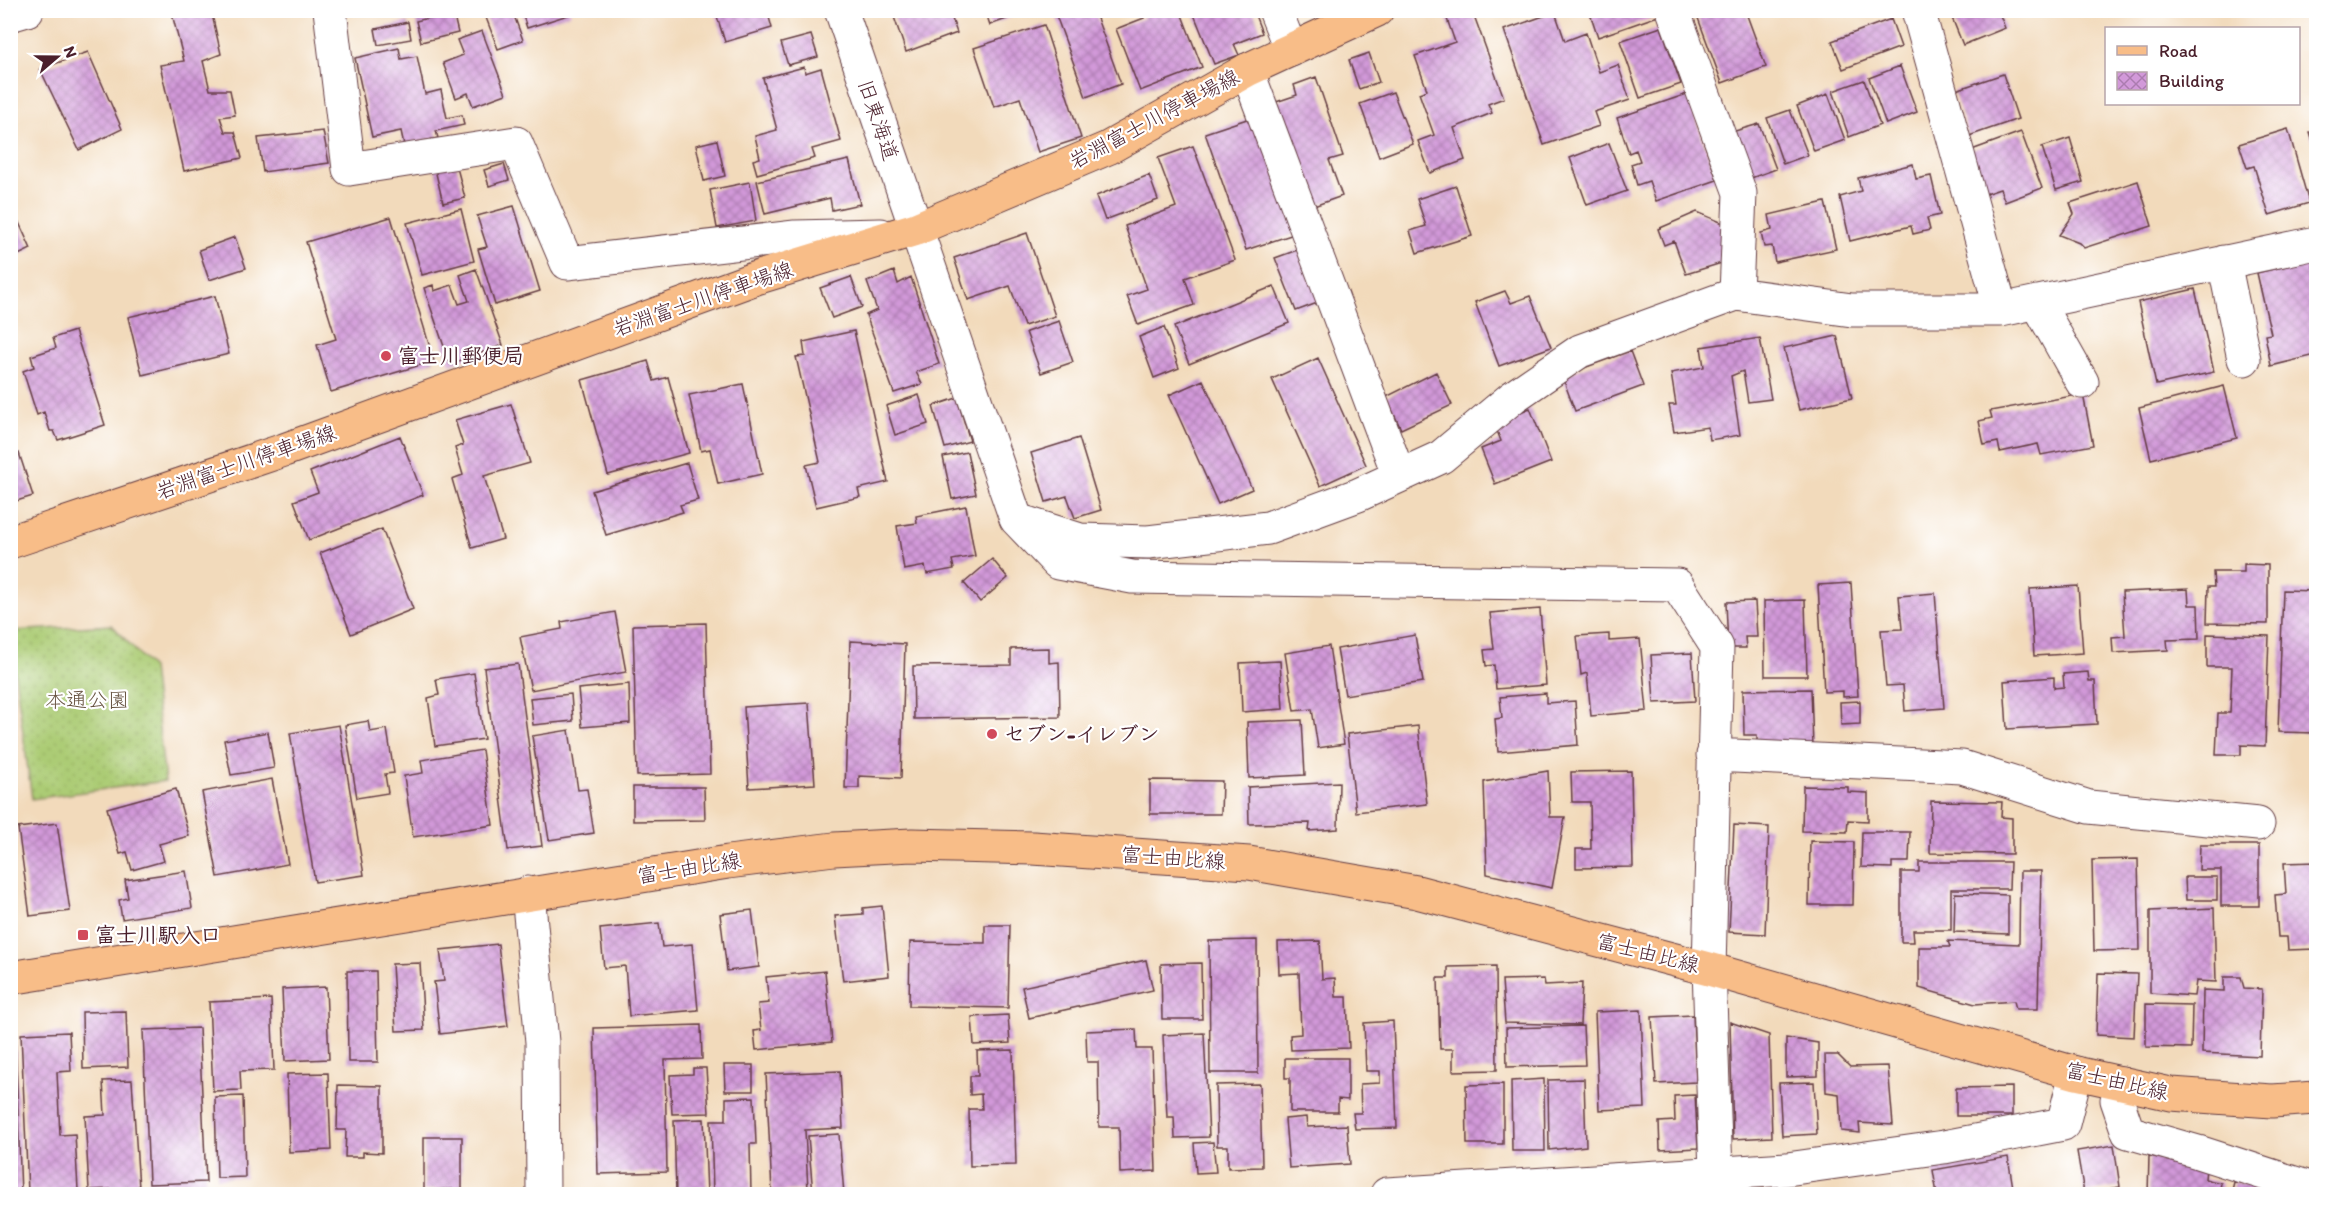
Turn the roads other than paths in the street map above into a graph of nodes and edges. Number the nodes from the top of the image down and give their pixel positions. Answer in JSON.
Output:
{"nodes":[{"id":1,"x":27,"y":10,"type":"edge"},
{"id":2,"x":330,"y":10,"type":"edge"},
{"id":3,"x":841,"y":10,"type":"edge"},
{"id":4,"x":1275,"y":10,"type":"edge"},
{"id":5,"x":1377,"y":10,"type":"edge"},
{"id":6,"x":1673,"y":10,"type":"edge"},
{"id":7,"x":1918,"y":10,"type":"edge"},
{"id":8,"x":10,"y":15,"type":"edge"},
{"id":9,"x":1291,"y":50,"type":"junction"},
{"id":10,"x":1247,"y":70,"type":"junction"},
{"id":11,"x":907,"y":232,"type":"junction"},
{"id":12,"x":2316,"y":243,"type":"edge"},
{"id":13,"x":2224,"y":262,"type":"junction"},
{"id":14,"x":1736,"y":294,"type":"junction"},
{"id":15,"x":2037,"y":302,"type":"junction"},
{"id":16,"x":2001,"y":310,"type":"junction"},
{"id":17,"x":2244,"y":359,"type":"dead end"},
{"id":18,"x":2082,"y":382,"type":"dead end"},
{"id":19,"x":1399,"y":476,"type":"junction"},
{"id":20,"x":1016,"y":519,"type":"junction"},
{"id":21,"x":10,"y":542,"type":"edge"},
{"id":22,"x":1713,"y":755,"type":"junction"},
{"id":23,"x":2258,"y":824,"type":"dead end"},
{"id":24,"x":528,"y":893,"type":"junction"},
{"id":25,"x":1709,"y":969,"type":"junction"},
{"id":26,"x":10,"y":978,"type":"edge"},
{"id":27,"x":2076,"y":1073,"type":"junction"},
{"id":28,"x":2122,"y":1083,"type":"junction"},
{"id":29,"x":2316,"y":1098,"type":"edge"},
{"id":30,"x":1716,"y":1173,"type":"junction"},
{"id":31,"x":2316,"y":1190,"type":"edge"},
{"id":32,"x":543,"y":1194,"type":"edge"},
{"id":33,"x":1387,"y":1194,"type":"edge"}],
"edges":[{"from":1,"to":8,"type":"street"},
{"from":2,"to":11,"type":"street"},
{"from":3,"to":11,"type":"street","name":"旧東海道"},
{"from":4,"to":9,"type":"street"},
{"from":5,"to":9,"type":"main road","name":"岩淵富士川停車場線"},
{"from":6,"to":14,"type":"street"},
{"from":7,"to":16,"type":"street"},
{"from":9,"to":10,"type":"main road","name":"岩淵富士川停車場線"},
{"from":10,"to":11,"type":"main road","name":"岩淵富士川停車場線"},
{"from":10,"to":19,"type":"street"},
{"from":11,"to":20,"type":"street","name":"旧東海道"},
{"from":11,"to":21,"type":"main road","name":"岩淵富士川停車場線"},
{"from":12,"to":13,"type":"street"},
{"from":13,"to":15,"type":"street"},
{"from":13,"to":17,"type":"street"},
{"from":14,"to":16,"type":"street"},
{"from":14,"to":19,"type":"street"},
{"from":15,"to":16,"type":"street"},
{"from":15,"to":18,"type":"street"},
{"from":19,"to":20,"type":"street"},
{"from":20,"to":22,"type":"street"},
{"from":22,"to":23,"type":"street"},
{"from":22,"to":25,"type":"street"},
{"from":24,"to":25,"type":"main road","name":"富士由比線"},
{"from":24,"to":26,"type":"main road","name":"富士由比線"},
{"from":24,"to":32,"type":"street"},
{"from":25,"to":27,"type":"main road","name":"富士由比線"},
{"from":25,"to":30,"type":"street"},
{"from":27,"to":28,"type":"main road","name":"富士由比線"},
{"from":27,"to":30,"type":"street"},
{"from":28,"to":29,"type":"main road","name":"富士由比線"},
{"from":28,"to":31,"type":"street"},
{"from":30,"to":33,"type":"street"}]}
